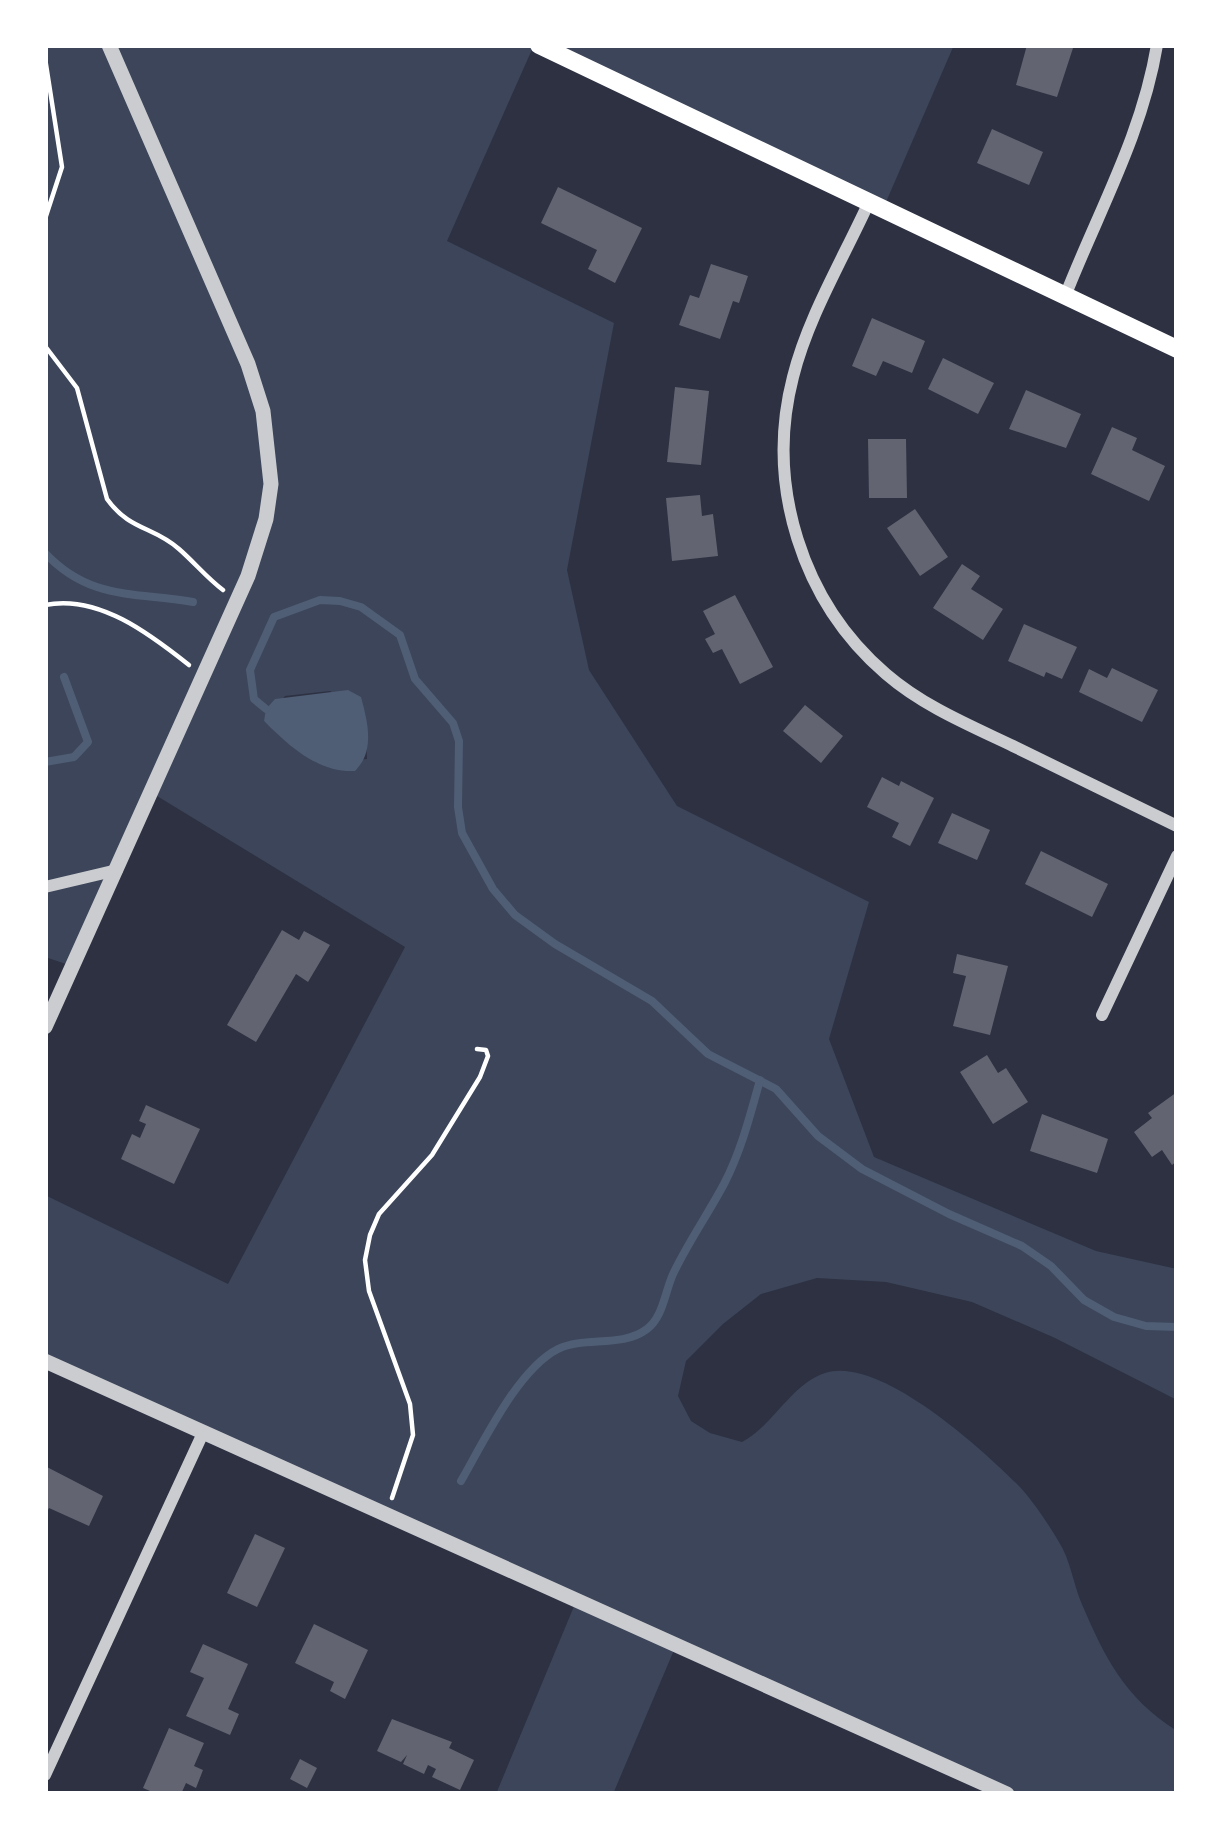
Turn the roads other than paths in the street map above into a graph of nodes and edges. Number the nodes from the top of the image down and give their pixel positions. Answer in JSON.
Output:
{"nodes":[{"id":1,"x":109,"y":45,"type":"edge"},
{"id":2,"x":539,"y":45,"type":"edge"},
{"id":3,"x":1157,"y":45,"type":"edge"},
{"id":4,"x":869,"y":202,"type":"junction"},
{"id":5,"x":1066,"y":294,"type":"junction"},
{"id":6,"x":1177,"y":350,"type":"edge"},
{"id":7,"x":1177,"y":826,"type":"edge"},
{"id":8,"x":1177,"y":856,"type":"edge"},
{"id":9,"x":117,"y":870,"type":"junction"},
{"id":10,"x":45,"y":887,"type":"edge"},
{"id":11,"x":1102,"y":1015,"type":"dead end"},
{"id":12,"x":45,"y":1027,"type":"edge"},
{"id":13,"x":45,"y":1361,"type":"edge"},
{"id":14,"x":203,"y":1433,"type":"junction"},
{"id":15,"x":45,"y":1775,"type":"edge"},
{"id":16,"x":1007,"y":1794,"type":"edge"}],
"edges":[{"from":1,"to":9,"type":"street"},
{"from":2,"to":4,"type":"main road"},
{"from":3,"to":5,"type":"street"},
{"from":4,"to":5,"type":"main road"},
{"from":4,"to":7,"type":"street"},
{"from":5,"to":6,"type":"main road"},
{"from":8,"to":11,"type":"street"},
{"from":9,"to":10,"type":"street"},
{"from":9,"to":12,"type":"street"},
{"from":13,"to":14,"type":"street"},
{"from":14,"to":15,"type":"street"},
{"from":14,"to":16,"type":"street"}]}
